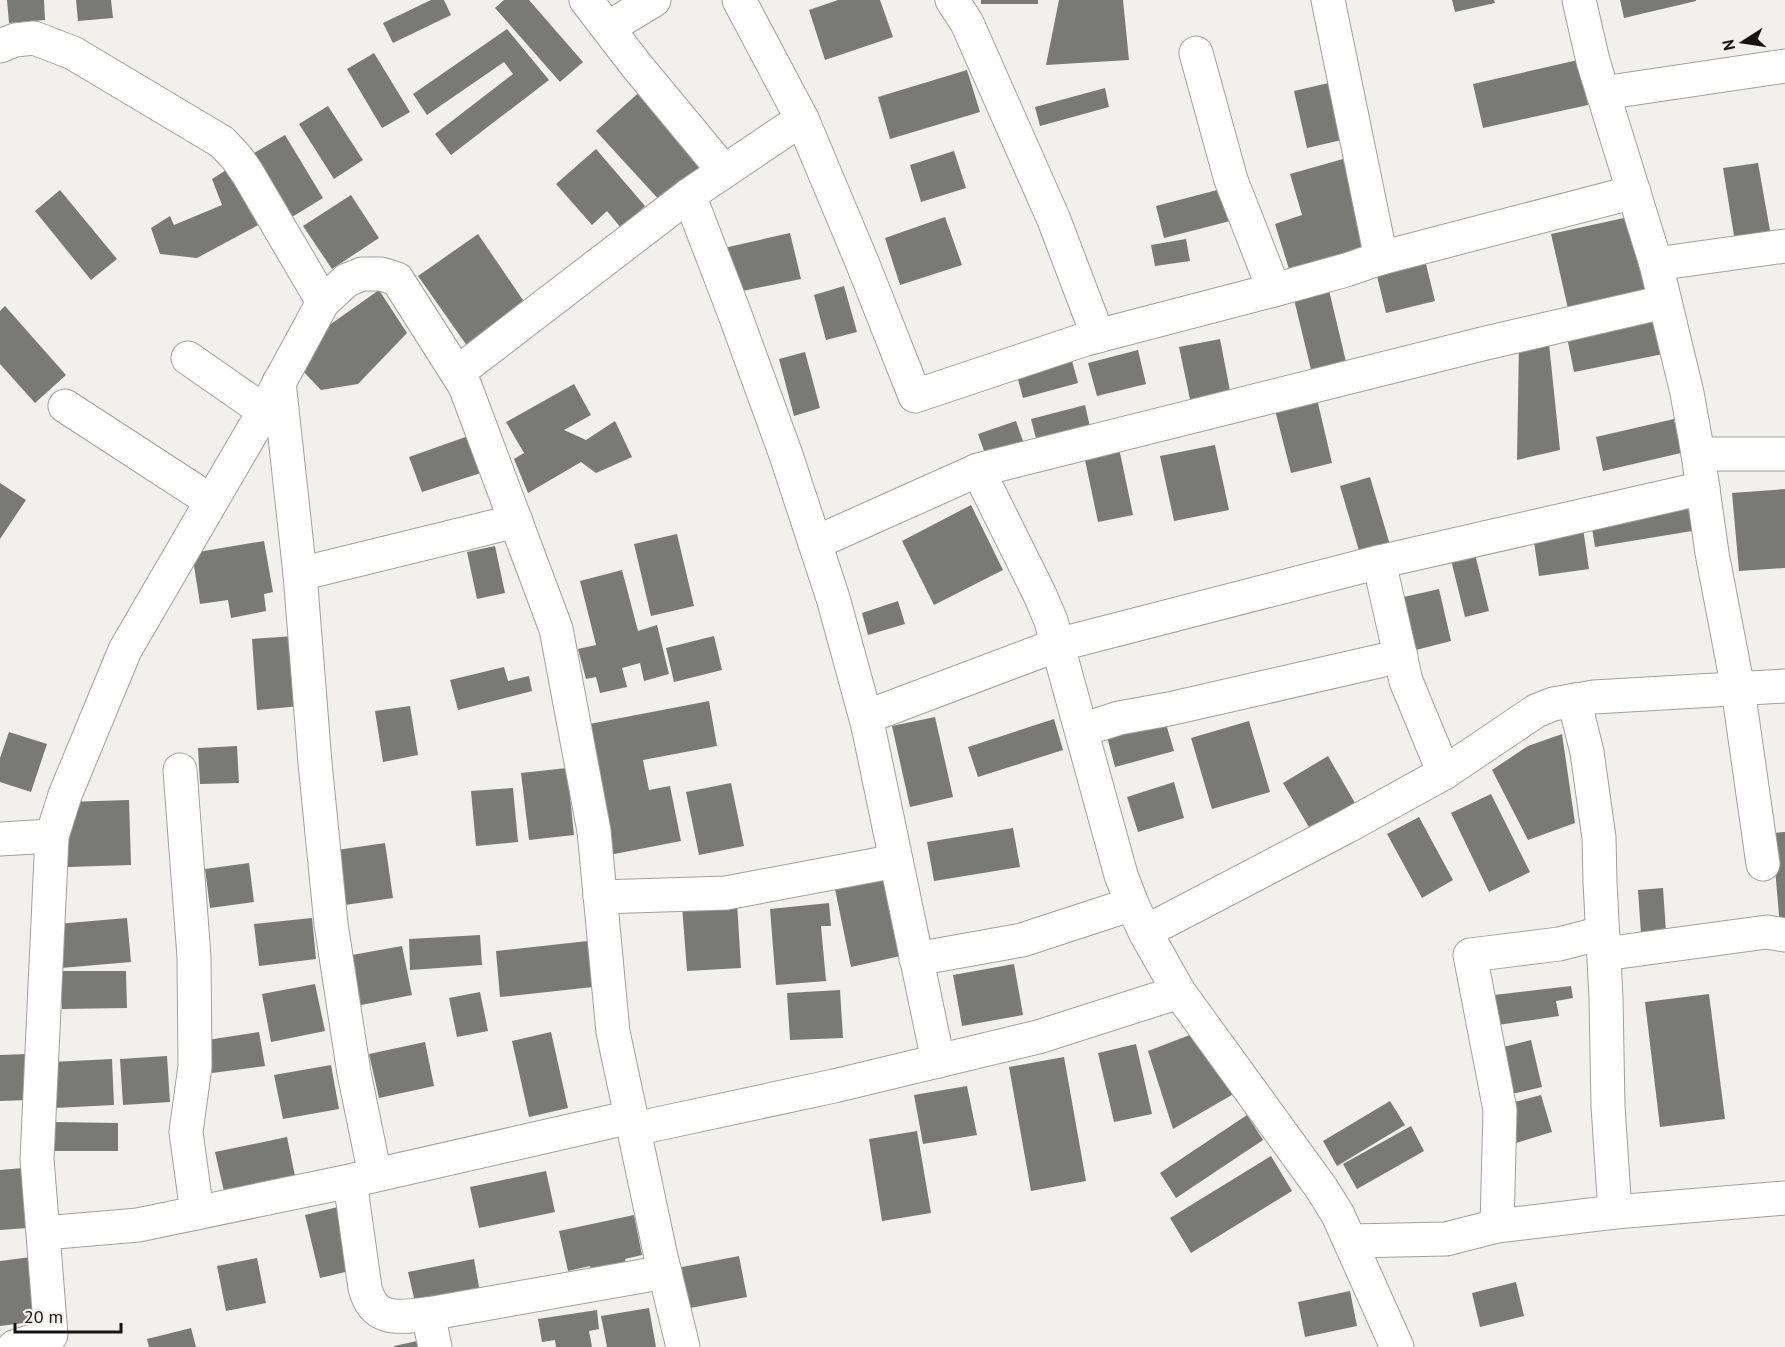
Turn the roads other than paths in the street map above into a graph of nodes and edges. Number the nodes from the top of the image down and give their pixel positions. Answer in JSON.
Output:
{"nodes":[{"id":1,"x":586,"y":0,"type":"edge"},
{"id":2,"x":654,"y":0,"type":"edge"},
{"id":3,"x":739,"y":0,"type":"edge"},
{"id":4,"x":1328,"y":0,"type":"edge"},
{"id":5,"x":1579,"y":0,"type":"edge"},
{"id":6,"x":962,"y":8,"type":"edge"},
{"id":7,"x":608,"y":28,"type":"junction"},
{"id":8,"x":0,"y":46,"type":"edge"},
{"id":9,"x":1196,"y":53,"type":"dead end"},
{"id":10,"x":1785,"y":66,"type":"edge"},
{"id":11,"x":1603,"y":93,"type":"junction"},
{"id":12,"x":802,"y":119,"type":"junction"},
{"id":13,"x":723,"y":170,"type":"junction"},
{"id":14,"x":1635,"y":192,"type":"junction"},
{"id":15,"x":689,"y":195,"type":"junction"},
{"id":16,"x":1785,"y":246,"type":"edge"},
{"id":17,"x":1381,"y":258,"type":"junction"},
{"id":18,"x":1656,"y":264,"type":"junction"},
{"id":19,"x":1274,"y":290,"type":"junction"},
{"id":20,"x":323,"y":302,"type":"junction"},
{"id":21,"x":1665,"y":302,"type":"junction"},
{"id":22,"x":1098,"y":336,"type":"junction"},
{"id":23,"x":188,"y":358,"type":"dead end"},
{"id":24,"x":457,"y":373,"type":"junction"},
{"id":25,"x":272,"y":396,"type":"junction"},
{"id":26,"x":65,"y":406,"type":"dead end"},
{"id":27,"x":1698,"y":454,"type":"junction"},
{"id":28,"x":1785,"y":454,"type":"edge"},
{"id":29,"x":978,"y":470,"type":"junction"},
{"id":30,"x":1703,"y":488,"type":"junction"},
{"id":31,"x":211,"y":501,"type":"junction"},
{"id":32,"x":516,"y":521,"type":"junction"},
{"id":33,"x":815,"y":543,"type":"junction"},
{"id":34,"x":1379,"y":562,"type":"junction"},
{"id":35,"x":300,"y":574,"type":"junction"},
{"id":36,"x":1057,"y":645,"type":"junction"},
{"id":37,"x":1401,"y":656,"type":"junction"},
{"id":38,"x":1785,"y":686,"type":"edge"},
{"id":39,"x":1738,"y":689,"type":"junction"},
{"id":40,"x":1574,"y":700,"type":"junction"},
{"id":41,"x":866,"y":717,"type":"junction"},
{"id":42,"x":1082,"y":730,"type":"junction"},
{"id":43,"x":180,"y":770,"type":"dead end"},
{"id":44,"x":1444,"y":773,"type":"junction"},
{"id":45,"x":52,"y":836,"type":"junction"},
{"id":46,"x":0,"y":839,"type":"edge"},
{"id":47,"x":896,"y":861,"type":"junction"},
{"id":48,"x":1763,"y":864,"type":"dead end"},
{"id":49,"x":600,"y":897,"type":"junction"},
{"id":50,"x":1138,"y":918,"type":"junction"},
{"id":51,"x":1785,"y":935,"type":"edge"},
{"id":52,"x":1603,"y":943,"type":"junction"},
{"id":53,"x":916,"y":959,"type":"junction"},
{"id":54,"x":1179,"y":992,"type":"junction"},
{"id":55,"x":938,"y":1061,"type":"junction"},
{"id":56,"x":633,"y":1123,"type":"junction"},
{"id":57,"x":363,"y":1178,"type":"junction"},
{"id":58,"x":1785,"y":1198,"type":"edge"},
{"id":59,"x":1615,"y":1212,"type":"junction"},
{"id":60,"x":197,"y":1213,"type":"junction"},
{"id":61,"x":1497,"y":1226,"type":"junction"},
{"id":62,"x":44,"y":1233,"type":"junction"},
{"id":63,"x":1350,"y":1241,"type":"junction"},
{"id":64,"x":665,"y":1272,"type":"junction"},
{"id":65,"x":428,"y":1314,"type":"junction"},
{"id":66,"x":14,"y":1347,"type":"edge"},
{"id":67,"x":435,"y":1347,"type":"edge"},
{"id":68,"x":683,"y":1347,"type":"edge"},
{"id":69,"x":1397,"y":1347,"type":"edge"}],
"edges":[{"from":1,"to":7,"type":"street"},
{"from":2,"to":7,"type":"street"},
{"from":3,"to":12,"type":"street"},
{"from":4,"to":17,"type":"street"},
{"from":5,"to":11,"type":"street"},
{"from":6,"to":22,"type":"street"},
{"from":7,"to":13,"type":"street"},
{"from":8,"to":20,"type":"street"},
{"from":9,"to":19,"type":"street"},
{"from":10,"to":11,"type":"street"},
{"from":11,"to":14,"type":"street"},
{"from":12,"to":13,"type":"street"},
{"from":12,"to":22,"type":"street"},
{"from":13,"to":15,"type":"street"},
{"from":14,"to":17,"type":"street"},
{"from":14,"to":18,"type":"street"},
{"from":15,"to":24,"type":"street"},
{"from":15,"to":33,"type":"street"},
{"from":16,"to":18,"type":"street"},
{"from":17,"to":19,"type":"street"},
{"from":18,"to":21,"type":"street"},
{"from":19,"to":22,"type":"street"},
{"from":20,"to":24,"type":"street"},
{"from":20,"to":25,"type":"street"},
{"from":21,"to":27,"type":"street"},
{"from":21,"to":29,"type":"street"},
{"from":23,"to":25,"type":"street"},
{"from":24,"to":32,"type":"street"},
{"from":25,"to":31,"type":"street"},
{"from":25,"to":35,"type":"street"},
{"from":26,"to":31,"type":"street"},
{"from":27,"to":28,"type":"street"},
{"from":27,"to":30,"type":"street"},
{"from":29,"to":33,"type":"street"},
{"from":29,"to":36,"type":"street"},
{"from":30,"to":34,"type":"street"},
{"from":30,"to":39,"type":"street"},
{"from":31,"to":45,"type":"street"},
{"from":32,"to":35,"type":"street"},
{"from":32,"to":49,"type":"street"},
{"from":33,"to":41,"type":"street"},
{"from":34,"to":36,"type":"street"},
{"from":34,"to":37,"type":"street"},
{"from":35,"to":57,"type":"street"},
{"from":36,"to":41,"type":"street"},
{"from":36,"to":42,"type":"street"},
{"from":37,"to":42,"type":"street"},
{"from":37,"to":44,"type":"street"},
{"from":38,"to":39,"type":"street"},
{"from":39,"to":40,"type":"street"},
{"from":39,"to":48,"type":"street"},
{"from":40,"to":44,"type":"street"},
{"from":40,"to":52,"type":"street"},
{"from":41,"to":47,"type":"street"},
{"from":42,"to":50,"type":"street"},
{"from":43,"to":60,"type":"street"},
{"from":44,"to":50,"type":"street"},
{"from":45,"to":46,"type":"street"},
{"from":45,"to":62,"type":"street"},
{"from":47,"to":49,"type":"street"},
{"from":47,"to":53,"type":"street"},
{"from":49,"to":56,"type":"street"},
{"from":50,"to":53,"type":"street"},
{"from":50,"to":54,"type":"street"},
{"from":51,"to":52,"type":"street"},
{"from":52,"to":59,"type":"street"},
{"from":52,"to":61,"type":"street"},
{"from":53,"to":55,"type":"street"},
{"from":54,"to":55,"type":"street"},
{"from":54,"to":63,"type":"street"},
{"from":55,"to":56,"type":"street"},
{"from":56,"to":57,"type":"street"},
{"from":56,"to":64,"type":"street"},
{"from":57,"to":60,"type":"street"},
{"from":57,"to":65,"type":"street"},
{"from":58,"to":59,"type":"street"},
{"from":59,"to":61,"type":"street"},
{"from":60,"to":62,"type":"street"},
{"from":61,"to":63,"type":"street"},
{"from":62,"to":66,"type":"street"},
{"from":63,"to":69,"type":"street"},
{"from":64,"to":65,"type":"street"},
{"from":64,"to":68,"type":"street"},
{"from":65,"to":67,"type":"street"}]}
